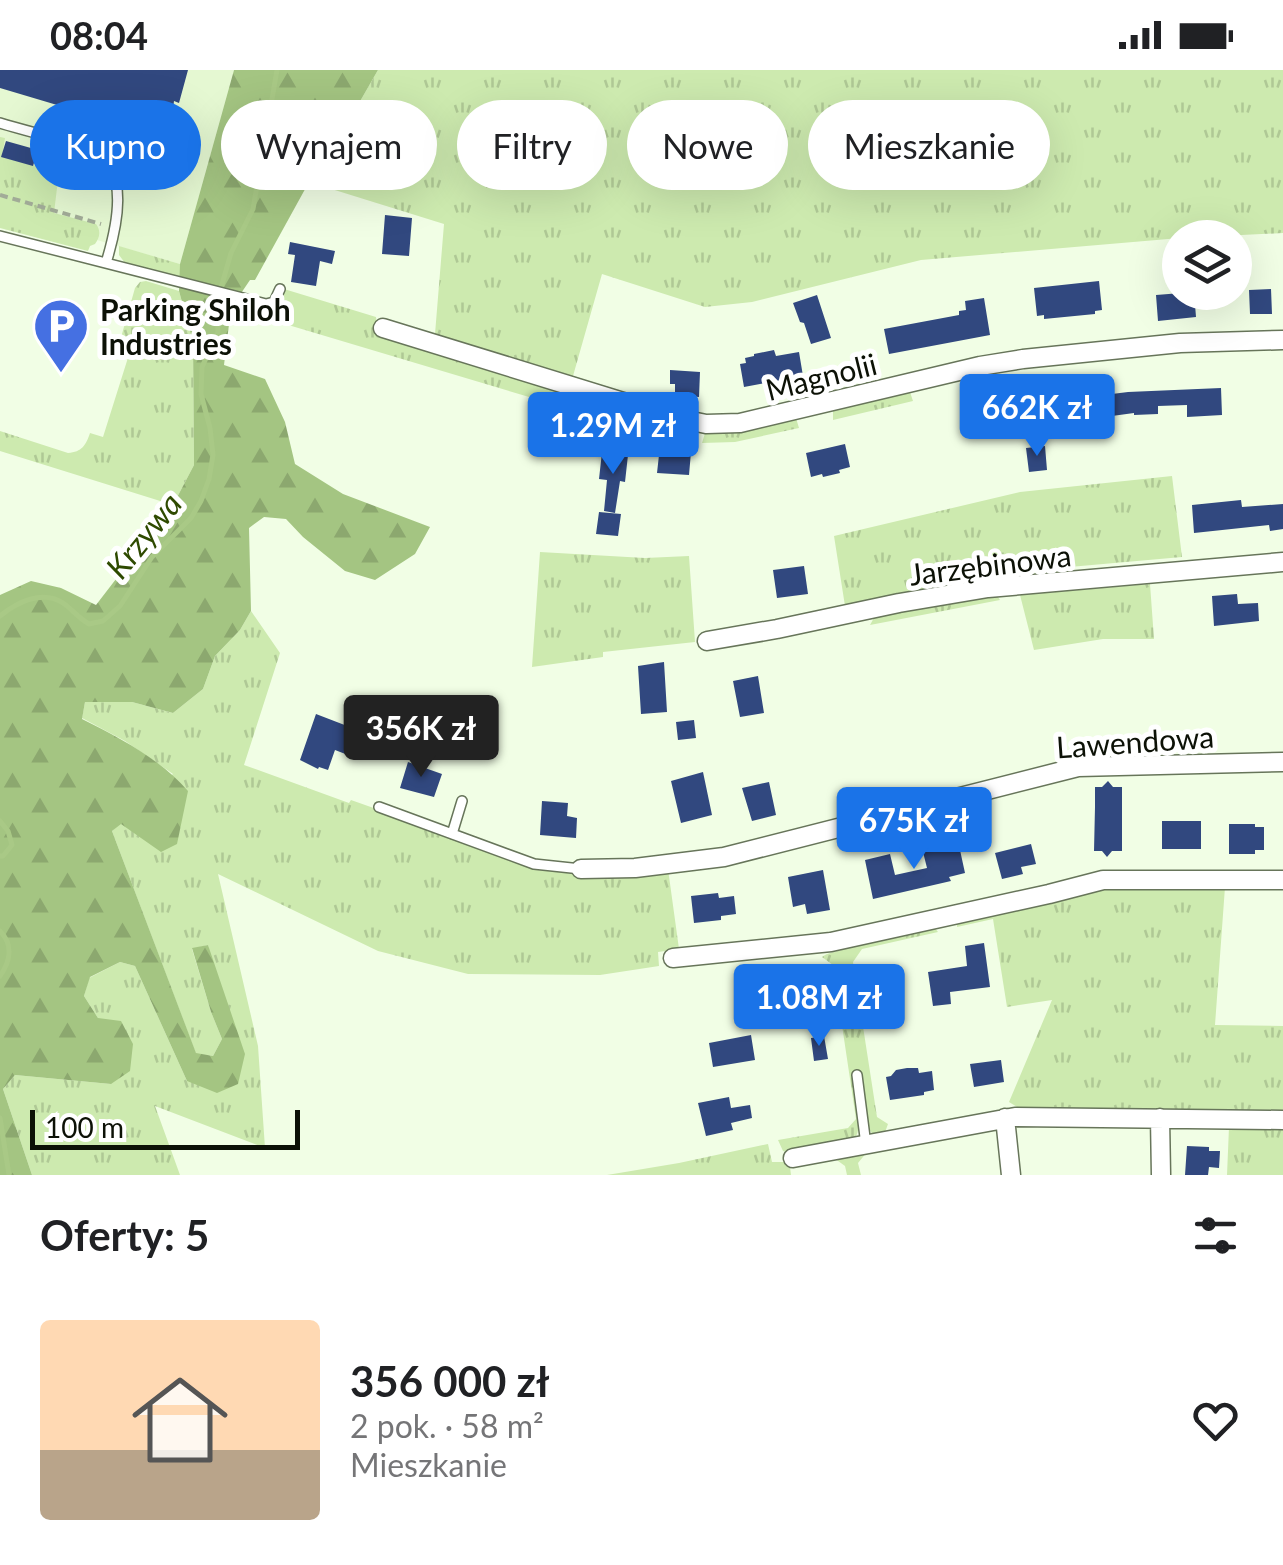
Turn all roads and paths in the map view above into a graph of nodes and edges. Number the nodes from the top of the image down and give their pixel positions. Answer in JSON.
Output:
{"nodes":[{"id":1,"x":0,"y":123,"type":"edge"},
{"id":2,"x":0,"y":195,"type":"edge"},
{"id":3,"x":102,"y":232,"type":"dead end"},
{"id":4,"x":0,"y":236,"type":"edge"},
{"id":5,"x":106,"y":263,"type":"junction"},
{"id":6,"x":280,"y":289,"type":"dead end"},
{"id":7,"x":383,"y":328,"type":"dead end"},
{"id":8,"x":1283,"y":340,"type":"edge"},
{"id":9,"x":1283,"y":562,"type":"edge"},
{"id":10,"x":707,"y":641,"type":"dead end"},
{"id":11,"x":1283,"y":762,"type":"edge"},
{"id":12,"x":462,"y":801,"type":"dead end"},
{"id":13,"x":379,"y":808,"type":"dead end"},
{"id":14,"x":452,"y":834,"type":"junction"},
{"id":15,"x":581,"y":869,"type":"joint"},
{"id":16,"x":1283,"y":880,"type":"edge"},
{"id":17,"x":673,"y":958,"type":"dead end"},
{"id":18,"x":856,"y":1076,"type":"dead end"},
{"id":19,"x":1005,"y":1118,"type":"junction"},
{"id":20,"x":1160,"y":1118,"type":"junction"},
{"id":21,"x":1283,"y":1120,"type":"edge"},
{"id":22,"x":866,"y":1145,"type":"junction"},
{"id":23,"x":793,"y":1158,"type":"dead end"},
{"id":24,"x":1011,"y":1175,"type":"edge"},
{"id":25,"x":1161,"y":1175,"type":"edge"}],
"edges":[{"from":1,"to":5,"type":"lane"},
{"from":2,"to":3,"type":"path"},
{"from":4,"to":5,"type":"lane"},
{"from":5,"to":6,"type":"lane"},
{"from":7,"to":8,"type":"street","name":"Magnolii"},
{"from":9,"to":10,"type":"street","name":"Jarzębinowa"},
{"from":11,"to":15,"type":"street","name":"Lawendowa"},
{"from":12,"to":14,"type":"lane"},
{"from":13,"to":14,"type":"lane"},
{"from":14,"to":15,"type":"lane"},
{"from":16,"to":17,"type":"street"},
{"from":18,"to":22,"type":"lane"},
{"from":19,"to":20,"type":"street"},
{"from":19,"to":22,"type":"street"},
{"from":19,"to":24,"type":"street"},
{"from":20,"to":21,"type":"street"},
{"from":20,"to":25,"type":"street"},
{"from":22,"to":23,"type":"street"}]}
